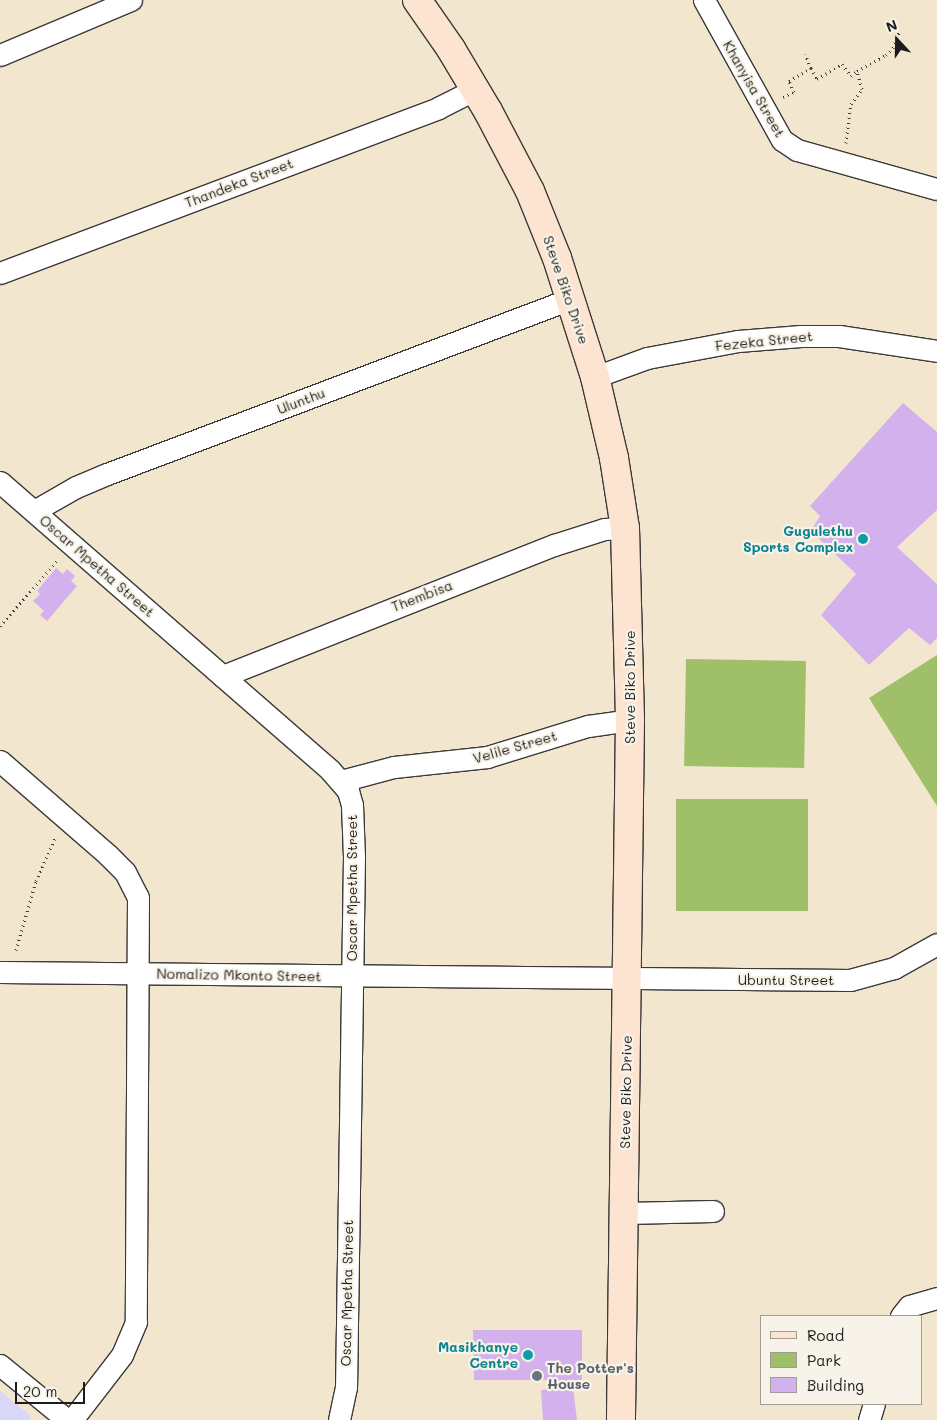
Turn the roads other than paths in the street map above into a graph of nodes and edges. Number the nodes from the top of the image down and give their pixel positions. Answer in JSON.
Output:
{"nodes":[{"id":1,"x":131,"y":0,"type":"edge"},
{"id":2,"x":417,"y":0,"type":"edge"},
{"id":3,"x":704,"y":0,"type":"edge"},
{"id":4,"x":0,"y":55,"type":"edge"},
{"id":5,"x":476,"y":89,"type":"junction"},
{"id":6,"x":937,"y":189,"type":"edge"},
{"id":7,"x":0,"y":273,"type":"edge"},
{"id":8,"x":571,"y":299,"type":"junction"},
{"id":9,"x":937,"y":350,"type":"edge"},
{"id":10,"x":595,"y":377,"type":"junction"},
{"id":11,"x":0,"y":482,"type":"edge"},
{"id":12,"x":34,"y":511,"type":"junction"},
{"id":13,"x":624,"y":528,"type":"junction"},
{"id":14,"x":223,"y":676,"type":"junction"},
{"id":15,"x":630,"y":720,"type":"junction"},
{"id":16,"x":0,"y":761,"type":"edge"},
{"id":17,"x":341,"y":781,"type":"junction"},
{"id":18,"x":937,"y":944,"type":"edge"},
{"id":19,"x":5,"y":972,"type":"edge"},
{"id":20,"x":140,"y":974,"type":"junction"},
{"id":21,"x":352,"y":976,"type":"junction"},
{"id":22,"x":628,"y":979,"type":"junction"},
{"id":23,"x":714,"y":1211,"type":"dead end"},
{"id":24,"x":624,"y":1213,"type":"junction"},
{"id":25,"x":937,"y":1298,"type":"edge"},
{"id":26,"x":902,"y":1315,"type":"edge"},
{"id":27,"x":0,"y":1365,"type":"edge"},
{"id":28,"x":874,"y":1405,"type":"edge"},
{"id":29,"x":67,"y":1420,"type":"edge"},
{"id":30,"x":72,"y":1420,"type":"edge"},
{"id":31,"x":339,"y":1420,"type":"edge"},
{"id":32,"x":622,"y":1420,"type":"edge"},
{"id":33,"x":869,"y":1420,"type":"edge"}],
"edges":[{"from":1,"to":4,"type":"street"},
{"from":2,"to":5,"type":"main road","name":"Steve Biko Drive"},
{"from":3,"to":6,"type":"street","name":"Khanyisa Street"},
{"from":5,"to":7,"type":"street","name":"Thandeka Street"},
{"from":5,"to":8,"type":"main road","name":"Steve Biko Drive"},
{"from":8,"to":10,"type":"main road","name":"Steve Biko Drive"},
{"from":8,"to":12,"type":"street","name":"Ulunthu"},
{"from":9,"to":10,"type":"street","name":"Fezeka Street"},
{"from":10,"to":13,"type":"main road","name":"Steve Biko Drive"},
{"from":11,"to":12,"type":"street","name":"Oscar Mpetha Street"},
{"from":12,"to":14,"type":"street","name":"Oscar Mpetha Street"},
{"from":13,"to":14,"type":"street","name":"Thembisa"},
{"from":13,"to":15,"type":"main road","name":"Steve Biko Drive"},
{"from":14,"to":17,"type":"street","name":"Oscar Mpetha Street"},
{"from":15,"to":17,"type":"street","name":"Velile Street"},
{"from":15,"to":22,"type":"main road","name":"Steve Biko Drive"},
{"from":16,"to":20,"type":"street"},
{"from":17,"to":21,"type":"street","name":"Oscar Mpetha Street"},
{"from":18,"to":22,"type":"street","name":"Ubuntu Street"},
{"from":19,"to":20,"type":"street","name":"Nomalizo Mkonto Street"},
{"from":20,"to":21,"type":"street","name":"Nomalizo Mkonto Street"},
{"from":20,"to":30,"type":"street"},
{"from":21,"to":22,"type":"street","name":"Nomalizo Mkonto Street"},
{"from":21,"to":31,"type":"street","name":"Oscar Mpetha Street"},
{"from":22,"to":24,"type":"main road","name":"Steve Biko Drive"},
{"from":23,"to":24,"type":"street"},
{"from":24,"to":32,"type":"main road","name":"Steve Biko Drive"},
{"from":25,"to":26,"type":"street"},
{"from":27,"to":29,"type":"street"},
{"from":28,"to":33,"type":"street"}]}
